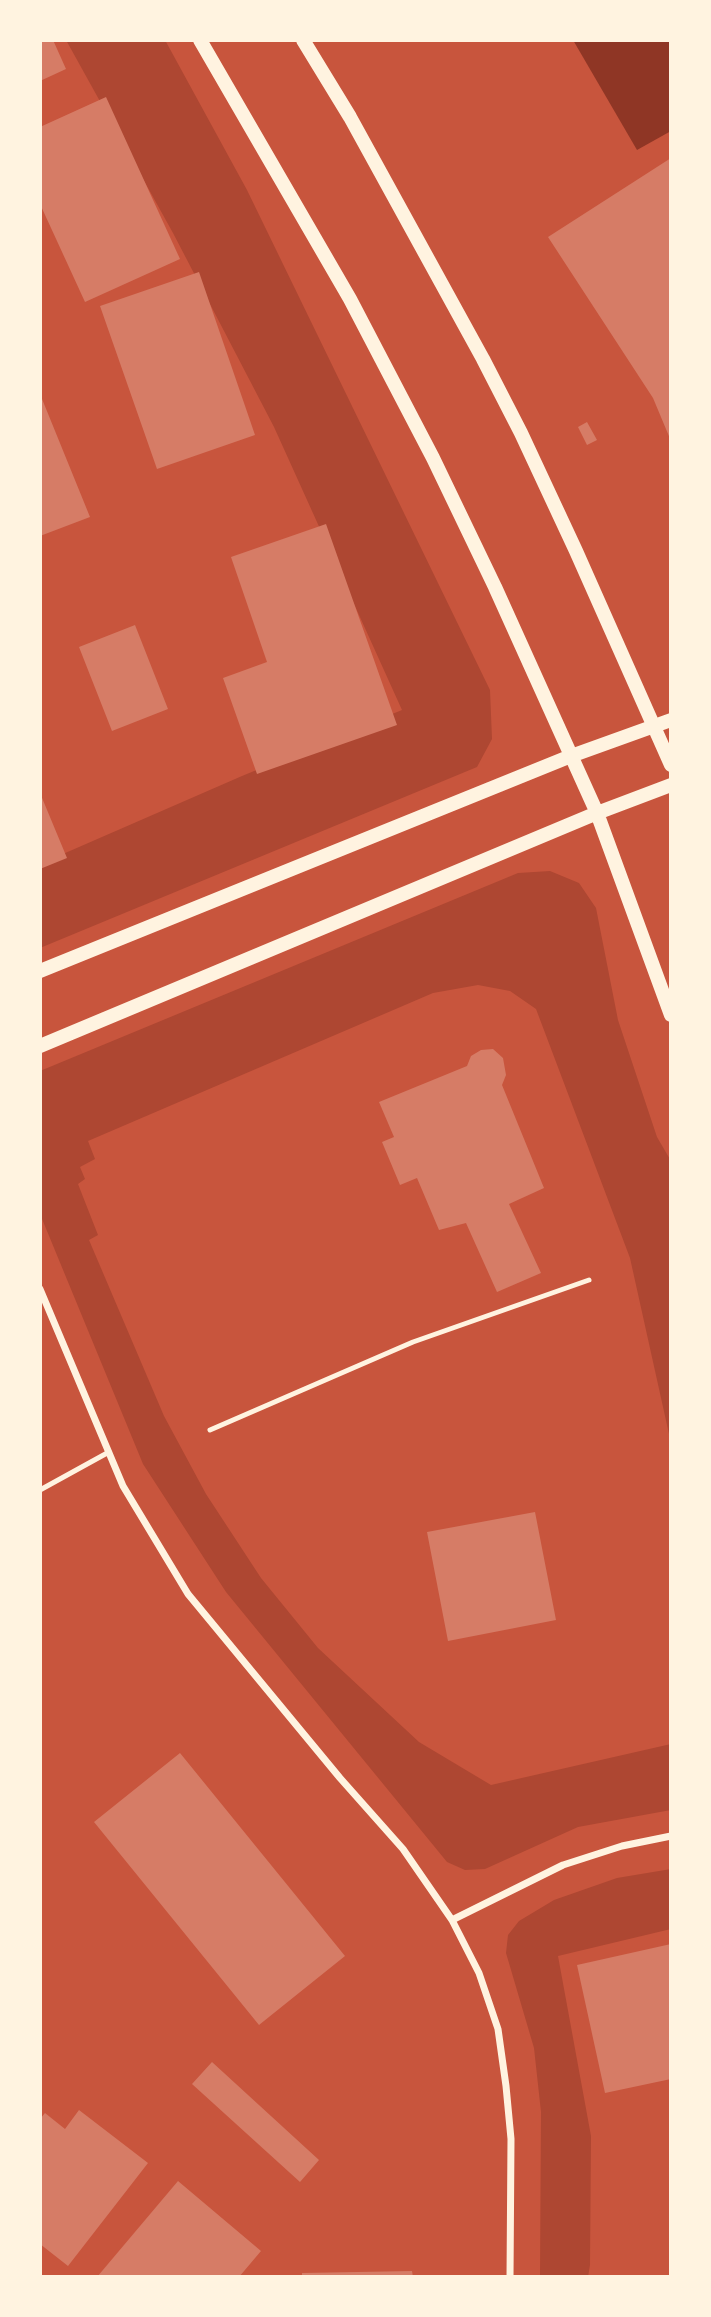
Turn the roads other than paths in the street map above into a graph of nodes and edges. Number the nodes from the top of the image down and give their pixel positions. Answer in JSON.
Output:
{"nodes":[{"id":1,"x":200,"y":40,"type":"edge"},
{"id":2,"x":303,"y":40,"type":"edge"},
{"id":3,"x":671,"y":720,"type":"edge"},
{"id":4,"x":653,"y":727,"type":"junction"},
{"id":5,"x":571,"y":756,"type":"junction"},
{"id":6,"x":671,"y":765,"type":"edge"},
{"id":7,"x":671,"y":785,"type":"edge"},
{"id":8,"x":597,"y":813,"type":"junction"},
{"id":9,"x":40,"y":971,"type":"edge"},
{"id":10,"x":671,"y":1015,"type":"edge"},
{"id":11,"x":40,"y":1046,"type":"edge"},
{"id":12,"x":589,"y":1280,"type":"dead end"},
{"id":13,"x":40,"y":1289,"type":"edge"},
{"id":14,"x":210,"y":1430,"type":"dead end"},
{"id":15,"x":109,"y":1452,"type":"junction"},
{"id":16,"x":40,"y":1490,"type":"edge"},
{"id":17,"x":671,"y":1836,"type":"edge"},
{"id":18,"x":452,"y":1920,"type":"junction"},
{"id":19,"x":510,"y":2277,"type":"edge"}],
"edges":[{"from":1,"to":5,"type":"main road"},
{"from":2,"to":4,"type":"main road"},
{"from":3,"to":4,"type":"main road"},
{"from":4,"to":5,"type":"main road"},
{"from":4,"to":6,"type":"main road"},
{"from":5,"to":8,"type":"main road"},
{"from":5,"to":9,"type":"main road"},
{"from":7,"to":8,"type":"main road"},
{"from":8,"to":10,"type":"main road"},
{"from":8,"to":11,"type":"main road"},
{"from":12,"to":14,"type":"lane"},
{"from":13,"to":15,"type":"street"},
{"from":15,"to":16,"type":"lane"},
{"from":15,"to":18,"type":"street"},
{"from":17,"to":18,"type":"street"},
{"from":18,"to":19,"type":"street"}]}
